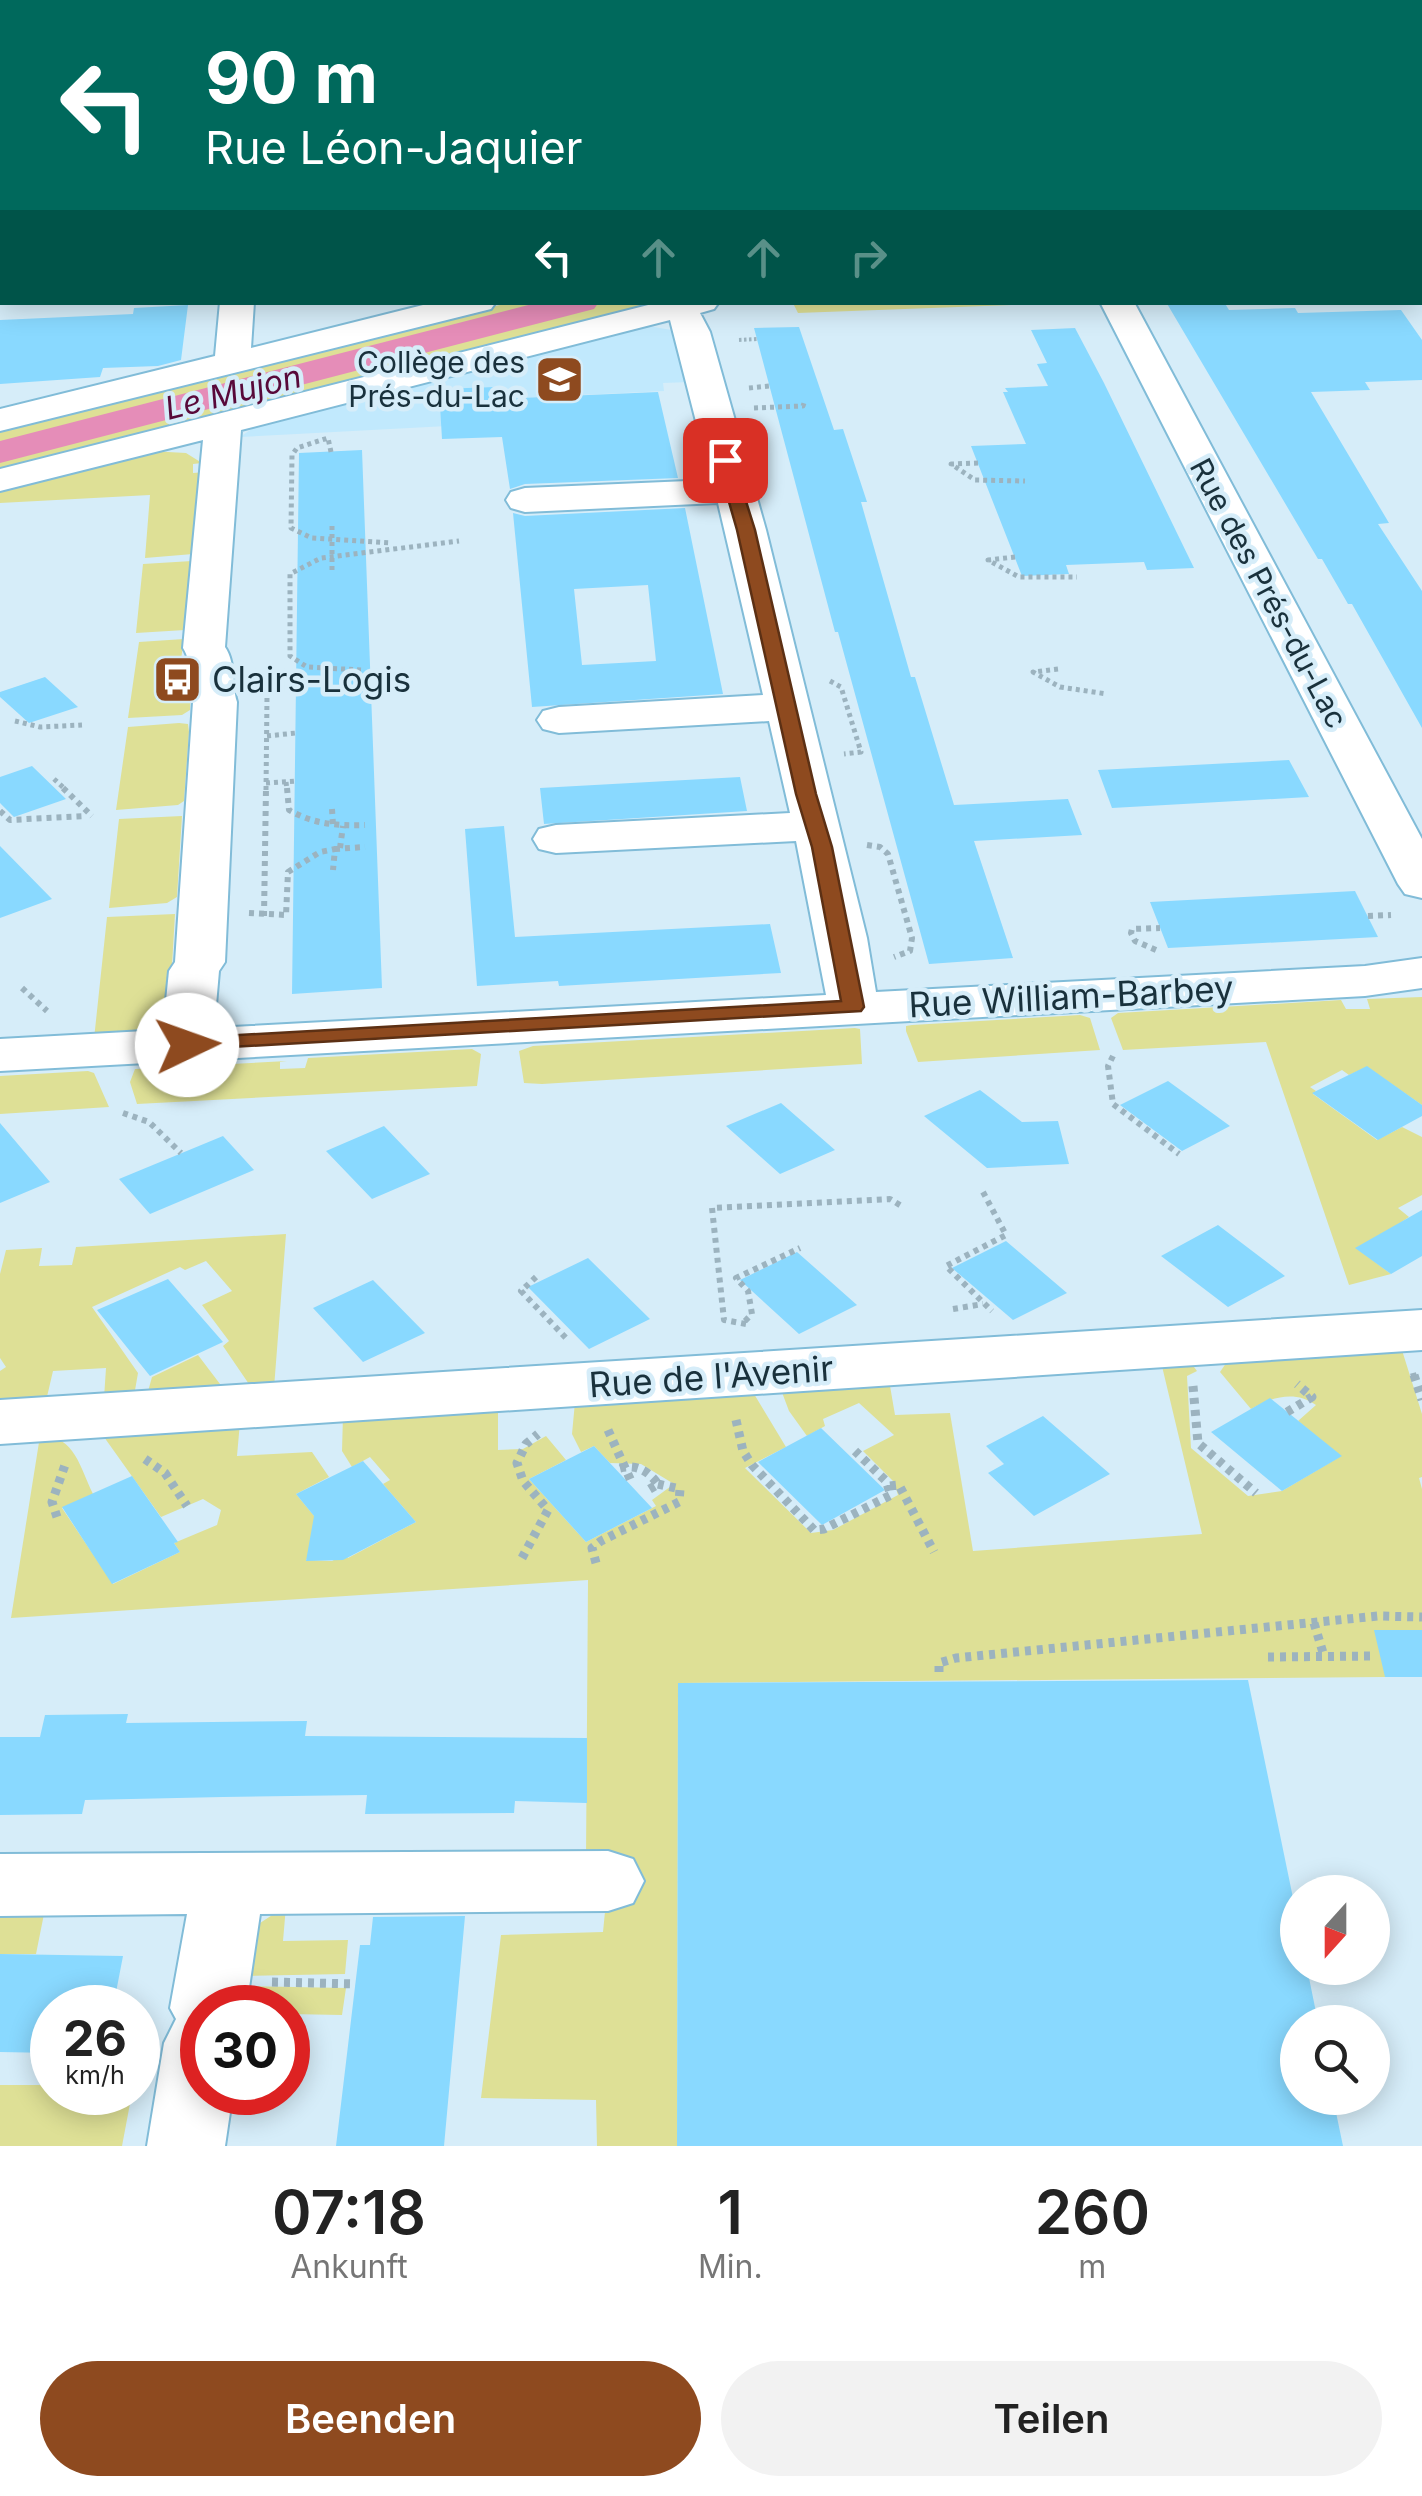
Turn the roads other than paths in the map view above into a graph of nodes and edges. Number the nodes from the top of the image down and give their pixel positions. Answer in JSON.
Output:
{"nodes":[{"id":1,"x":237,"y":305,"type":"edge"},
{"id":2,"x":467,"y":305,"type":"edge"},
{"id":3,"x":691,"y":305,"type":"edge"},
{"id":4,"x":1117,"y":305,"type":"edge"},
{"id":5,"x":232,"y":364,"type":"junction"},
{"id":6,"x":0,"y":420,"type":"edge"},
{"id":7,"x":223,"y":424,"type":"junction"},
{"id":8,"x":0,"y":480,"type":"edge"},
{"id":9,"x":732,"y":491,"type":"junction"},
{"id":10,"x":525,"y":500,"type":"dead end"},
{"id":11,"x":785,"y":708,"type":"junction"},
{"id":12,"x":559,"y":720,"type":"dead end"},
{"id":13,"x":814,"y":826,"type":"junction"},
{"id":14,"x":556,"y":840,"type":"dead end"},
{"id":15,"x":1413,"y":899,"type":"edge"},
{"id":16,"x":1422,"y":973,"type":"edge"},
{"id":17,"x":853,"y":1007,"type":"junction"},
{"id":18,"x":187,"y":1045,"type":"junction"},
{"id":19,"x":0,"y":1055,"type":"edge"},
{"id":20,"x":1422,"y":1330,"type":"edge"},
{"id":21,"x":0,"y":1422,"type":"edge"},
{"id":22,"x":608,"y":1881,"type":"dead end"},
{"id":23,"x":230,"y":1884,"type":"junction"},
{"id":24,"x":0,"y":1885,"type":"edge"},
{"id":25,"x":212,"y":1985,"type":"edge"},
{"id":26,"x":191,"y":2115,"type":"edge"},
{"id":27,"x":186,"y":2146,"type":"edge"}],
"edges":[{"from":1,"to":5,"type":"street"},
{"from":2,"to":5,"type":"street"},
{"from":3,"to":7,"type":"street"},
{"from":3,"to":9,"type":"street"},
{"from":4,"to":15,"type":"street","name":"Rue des Prés-du-Lac"},
{"from":5,"to":6,"type":"street"},
{"from":7,"to":8,"type":"street"},
{"from":7,"to":18,"type":"street"},
{"from":9,"to":10,"type":"street"},
{"from":9,"to":11,"type":"street"},
{"from":11,"to":12,"type":"street"},
{"from":11,"to":13,"type":"street"},
{"from":13,"to":14,"type":"street"},
{"from":13,"to":17,"type":"street"},
{"from":16,"to":17,"type":"street","name":"Rue William-Barbey"},
{"from":17,"to":18,"type":"street","name":"Rue William-Barbey"},
{"from":18,"to":19,"type":"street","name":"Rue William-Barbey"},
{"from":20,"to":21,"type":"street","name":"Rue de l'Avenir"},
{"from":22,"to":23,"type":"street"},
{"from":23,"to":24,"type":"street"},
{"from":23,"to":25,"type":"street"},
{"from":26,"to":27,"type":"street"}]}
